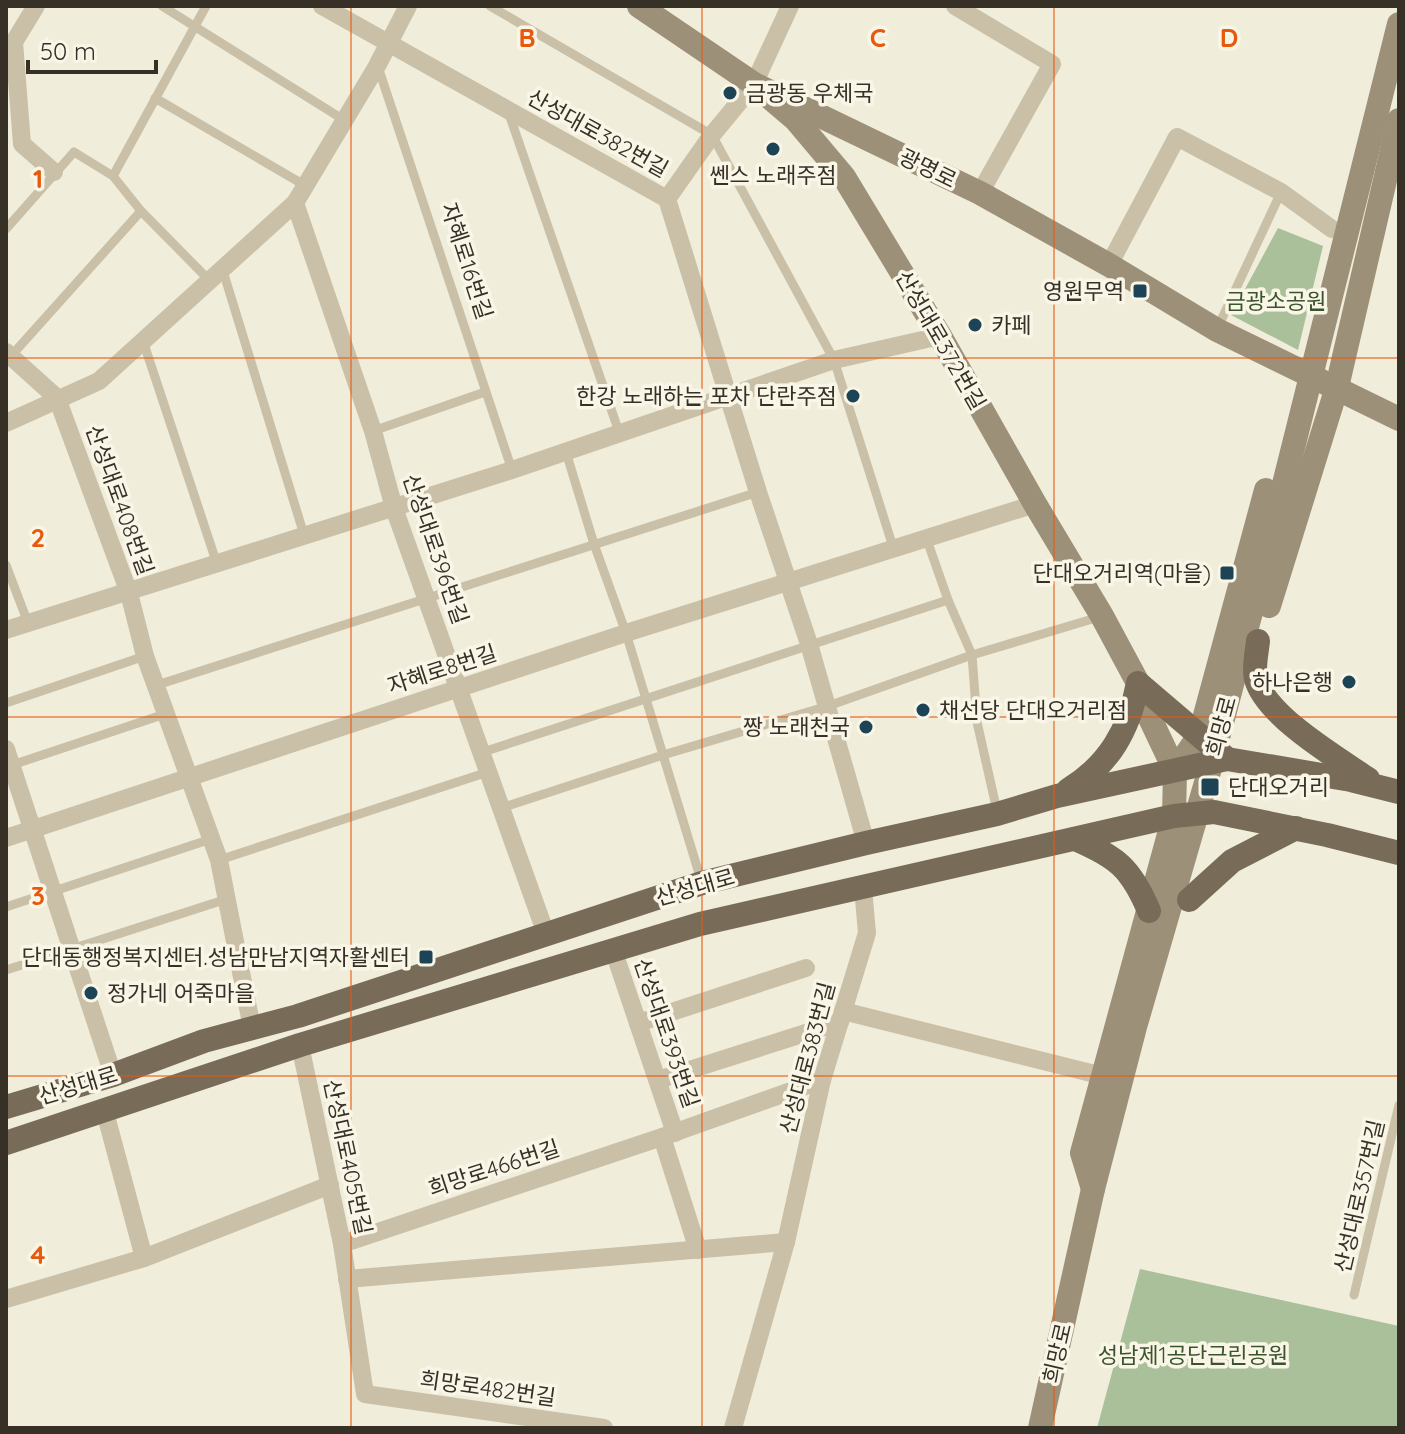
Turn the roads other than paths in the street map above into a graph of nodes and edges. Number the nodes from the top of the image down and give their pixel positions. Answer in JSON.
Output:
{"nodes":[{"id":1,"x":36,"y":6,"type":"edge"},
{"id":2,"x":162,"y":6,"type":"edge"},
{"id":3,"x":206,"y":6,"type":"edge"},
{"id":4,"x":322,"y":6,"type":"edge"},
{"id":5,"x":408,"y":6,"type":"edge"},
{"id":6,"x":490,"y":6,"type":"edge"},
{"id":7,"x":639,"y":6,"type":"edge"},
{"id":8,"x":790,"y":6,"type":"edge"},
{"id":9,"x":955,"y":6,"type":"edge"},
{"id":10,"x":1399,"y":7,"type":"edge"},
{"id":11,"x":1399,"y":24,"type":"edge"},
{"id":12,"x":194,"y":26,"type":"junction"},
{"id":13,"x":388,"y":44,"type":"junction"},
{"id":14,"x":377,"y":66,"type":"junction"},
{"id":15,"x":754,"y":84,"type":"junction"},
{"id":16,"x":155,"y":98,"type":"junction"},
{"id":17,"x":508,"y":111,"type":"junction"},
{"id":18,"x":344,"y":120,"type":"junction"},
{"id":19,"x":1399,"y":120,"type":"edge"},
{"id":20,"x":712,"y":135,"type":"junction"},
{"id":21,"x":54,"y":172,"type":"junction"},
{"id":22,"x":113,"y":176,"type":"junction"},
{"id":23,"x":306,"y":186,"type":"junction"},
{"id":24,"x":1281,"y":192,"type":"junction"},
{"id":25,"x":980,"y":193,"type":"junction"},
{"id":26,"x":667,"y":199,"type":"junction"},
{"id":27,"x":295,"y":203,"type":"junction"},
{"id":28,"x":141,"y":211,"type":"junction"},
{"id":29,"x":6,"y":229,"type":"edge"},
{"id":30,"x":1332,"y":229,"type":"junction"},
{"id":31,"x":1109,"y":265,"type":"junction"},
{"id":32,"x":217,"y":276,"type":"junction"},
{"id":33,"x":1217,"y":330,"type":"junction"},
{"id":34,"x":940,"y":336,"type":"junction"},
{"id":35,"x":143,"y":341,"type":"junction"},
{"id":36,"x":8,"y":354,"type":"edge"},
{"id":37,"x":834,"y":360,"type":"junction"},
{"id":38,"x":1299,"y":369,"type":"junction"},
{"id":39,"x":1337,"y":387,"type":"junction"},
{"id":40,"x":485,"y":392,"type":"junction"},
{"id":41,"x":728,"y":396,"type":"junction"},
{"id":42,"x":57,"y":398,"type":"junction"},
{"id":43,"x":1399,"y":419,"type":"edge"},
{"id":44,"x":6,"y":423,"type":"edge"},
{"id":45,"x":373,"y":431,"type":"junction"},
{"id":46,"x":619,"y":432,"type":"junction"},
{"id":47,"x":566,"y":451,"type":"junction"},
{"id":48,"x":512,"y":470,"type":"junction"},
{"id":49,"x":758,"y":492,"type":"junction"},
{"id":50,"x":1035,"y":504,"type":"junction"},
{"id":51,"x":394,"y":508,"type":"junction"},
{"id":52,"x":305,"y":538,"type":"junction"},
{"id":53,"x":927,"y":540,"type":"junction"},
{"id":54,"x":594,"y":544,"type":"junction"},
{"id":55,"x":894,"y":550,"type":"junction"},
{"id":56,"x":217,"y":564,"type":"junction"},
{"id":57,"x":6,"y":565,"type":"edge"},
{"id":58,"x":789,"y":582,"type":"junction"},
{"id":59,"x":129,"y":593,"type":"junction"},
{"id":60,"x":427,"y":597,"type":"junction"},
{"id":61,"x":948,"y":600,"type":"junction"},
{"id":62,"x":1102,"y":616,"type":"junction"},
{"id":63,"x":28,"y":623,"type":"junction"},
{"id":64,"x":6,"y":630,"type":"edge"},
{"id":65,"x":626,"y":633,"type":"junction"},
{"id":66,"x":1258,"y":641,"type":"junction"},
{"id":67,"x":809,"y":644,"type":"junction"},
{"id":68,"x":972,"y":655,"type":"junction"},
{"id":69,"x":145,"y":656,"type":"junction"},
{"id":70,"x":1138,"y":683,"type":"junction"},
{"id":71,"x":157,"y":685,"type":"junction"},
{"id":72,"x":458,"y":689,"type":"junction"},
{"id":73,"x":646,"y":697,"type":"junction"},
{"id":74,"x":6,"y":703,"type":"edge"},
{"id":75,"x":828,"y":706,"type":"junction"},
{"id":76,"x":165,"y":714,"type":"junction"},
{"id":77,"x":1200,"y":734,"type":"junction"},
{"id":78,"x":480,"y":753,"type":"junction"},
{"id":79,"x":663,"y":755,"type":"junction"},
{"id":80,"x":1227,"y":759,"type":"junction"},
{"id":81,"x":7,"y":760,"type":"edge"},
{"id":82,"x":1175,"y":771,"type":"junction"},
{"id":83,"x":488,"y":772,"type":"junction"},
{"id":84,"x":189,"y":776,"type":"junction"},
{"id":85,"x":1393,"y":788,"type":"edge"},
{"id":86,"x":1057,"y":796,"type":"junction"},
{"id":87,"x":501,"y":808,"type":"junction"},
{"id":88,"x":1214,"y":812,"type":"junction"},
{"id":89,"x":997,"y":814,"type":"junction"},
{"id":90,"x":1174,"y":816,"type":"junction"},
{"id":91,"x":1296,"y":828,"type":"junction"},
{"id":92,"x":31,"y":830,"type":"junction"},
{"id":93,"x":6,"y":838,"type":"edge"},
{"id":94,"x":211,"y":839,"type":"junction"},
{"id":95,"x":1075,"y":839,"type":"junction"},
{"id":96,"x":866,"y":843,"type":"junction"},
{"id":97,"x":1399,"y":853,"type":"edge"},
{"id":98,"x":219,"y":860,"type":"junction"},
{"id":99,"x":702,"y":883,"type":"junction"},
{"id":100,"x":863,"y":888,"type":"junction"},
{"id":101,"x":52,"y":892,"type":"junction"},
{"id":102,"x":228,"y":898,"type":"junction"},
{"id":103,"x":1189,"y":900,"type":"junction"},
{"id":104,"x":6,"y":907,"type":"edge"},
{"id":105,"x":1149,"y":911,"type":"junction"},
{"id":106,"x":546,"y":934,"type":"junction"},
{"id":107,"x":71,"y":947,"type":"junction"},
{"id":108,"x":613,"y":949,"type":"junction"},
{"id":109,"x":806,"y":968,"type":"dead end"},
{"id":110,"x":6,"y":970,"type":"edge"},
{"id":111,"x":842,"y":1016,"type":"junction"},
{"id":112,"x":638,"y":1023,"type":"junction"},
{"id":113,"x":252,"y":1028,"type":"junction"},
{"id":114,"x":300,"y":1045,"type":"junction"},
{"id":115,"x":113,"y":1075,"type":"junction"},
{"id":116,"x":1103,"y":1076,"type":"junction"},
{"id":117,"x":658,"y":1080,"type":"junction"},
{"id":118,"x":822,"y":1080,"type":"junction"},
{"id":119,"x":1399,"y":1105,"type":"edge"},
{"id":120,"x":6,"y":1107,"type":"edge"},
{"id":121,"x":105,"y":1112,"type":"junction"},
{"id":122,"x":669,"y":1135,"type":"junction"},
{"id":123,"x":6,"y":1143,"type":"edge"},
{"id":124,"x":330,"y":1185,"type":"junction"},
{"id":125,"x":1093,"y":1189,"type":"junction"},
{"id":126,"x":786,"y":1242,"type":"junction"},
{"id":127,"x":342,"y":1244,"type":"junction"},
{"id":128,"x":698,"y":1250,"type":"junction"},
{"id":129,"x":144,"y":1258,"type":"junction"},
{"id":130,"x":347,"y":1279,"type":"junction"},
{"id":131,"x":1354,"y":1295,"type":"dead end"},
{"id":132,"x":6,"y":1299,"type":"edge"},
{"id":133,"x":365,"y":1394,"type":"joint"},
{"id":134,"x":480,"y":1420,"type":"edge"},
{"id":135,"x":604,"y":1428,"type":"edge"},
{"id":136,"x":733,"y":1428,"type":"edge"},
{"id":137,"x":1040,"y":1428,"type":"edge"}],
"edges":[{"from":1,"to":21,"type":"street"},
{"from":2,"to":12,"type":"lane"},
{"from":3,"to":12,"type":"lane"},
{"from":4,"to":13,"type":"street","name":"산성대로382번길"},
{"from":5,"to":13,"type":"street"},
{"from":6,"to":20,"type":"lane"},
{"from":7,"to":15,"type":"main road","name":"광명로"},
{"from":8,"to":15,"type":"street"},
{"from":9,"to":25,"type":"street"},
{"from":10,"to":30,"type":"main road"},
{"from":11,"to":125,"type":"main road","name":"희망로"},
{"from":12,"to":16,"type":"lane"},
{"from":12,"to":18,"type":"lane"},
{"from":13,"to":14,"type":"street"},
{"from":13,"to":17,"type":"street","name":"산성대로382번길"},
{"from":14,"to":18,"type":"street"},
{"from":14,"to":40,"type":"lane","name":"자혜로16번길"},
{"from":15,"to":20,"type":"street"},
{"from":15,"to":25,"type":"main road","name":"광명로"},
{"from":15,"to":34,"type":"main road","name":"산성대로372번길"},
{"from":16,"to":22,"type":"lane"},
{"from":16,"to":23,"type":"lane"},
{"from":17,"to":26,"type":"street","name":"산성대로382번길"},
{"from":17,"to":46,"type":"lane"},
{"from":18,"to":23,"type":"street"},
{"from":19,"to":39,"type":"main road"},
{"from":20,"to":26,"type":"street"},
{"from":20,"to":37,"type":"lane"},
{"from":21,"to":22,"type":"lane"},
{"from":21,"to":29,"type":"lane"},
{"from":22,"to":28,"type":"lane"},
{"from":23,"to":27,"type":"street"},
{"from":24,"to":30,"type":"street"},
{"from":24,"to":31,"type":"street"},
{"from":24,"to":33,"type":"lane"},
{"from":25,"to":31,"type":"main road","name":"광명로"},
{"from":26,"to":41,"type":"street","name":"산성대로382번길"},
{"from":27,"to":32,"type":"street"},
{"from":27,"to":45,"type":"street","name":"산성대로396번길"},
{"from":28,"to":32,"type":"lane"},
{"from":28,"to":36,"type":"lane"},
{"from":30,"to":38,"type":"main road"},
{"from":31,"to":33,"type":"main road","name":"광명로"},
{"from":32,"to":35,"type":"street"},
{"from":32,"to":52,"type":"lane"},
{"from":33,"to":38,"type":"main road","name":"광명로"},
{"from":34,"to":37,"type":"street"},
{"from":34,"to":50,"type":"main road","name":"산성대로372번길"},
{"from":35,"to":42,"type":"street"},
{"from":35,"to":56,"type":"lane"},
{"from":36,"to":42,"type":"street","name":"산성대로408번길"},
{"from":37,"to":41,"type":"street"},
{"from":37,"to":55,"type":"lane"},
{"from":38,"to":39,"type":"main road","name":"광명로"},
{"from":38,"to":77,"type":"main road"},
{"from":39,"to":43,"type":"main road","name":"광명로"},
{"from":39,"to":66,"type":"main road"},
{"from":40,"to":45,"type":"lane"},
{"from":40,"to":48,"type":"lane","name":"자혜로16번길"},
{"from":41,"to":46,"type":"street"},
{"from":41,"to":49,"type":"street","name":"산성대로382번길"},
{"from":42,"to":44,"type":"street"},
{"from":42,"to":59,"type":"street","name":"산성대로408번길"},
{"from":45,"to":51,"type":"street","name":"산성대로396번길"},
{"from":46,"to":47,"type":"street"},
{"from":47,"to":48,"type":"street"},
{"from":47,"to":54,"type":"lane"},
{"from":48,"to":51,"type":"street"},
{"from":49,"to":54,"type":"lane"},
{"from":49,"to":58,"type":"street","name":"산성대로382번길"},
{"from":50,"to":53,"type":"street","name":"자혜로8번길"},
{"from":50,"to":62,"type":"main road","name":"산성대로372번길"},
{"from":51,"to":52,"type":"street"},
{"from":51,"to":60,"type":"street","name":"산성대로396번길"},
{"from":52,"to":56,"type":"street"},
{"from":53,"to":55,"type":"street","name":"자혜로8번길"},
{"from":53,"to":61,"type":"lane"},
{"from":54,"to":60,"type":"lane"},
{"from":54,"to":65,"type":"lane"},
{"from":55,"to":58,"type":"street","name":"자혜로8번길"},
{"from":56,"to":59,"type":"street"},
{"from":57,"to":63,"type":"lane"},
{"from":58,"to":65,"type":"street","name":"자혜로8번길"},
{"from":58,"to":67,"type":"street","name":"산성대로382번길"},
{"from":59,"to":63,"type":"street"},
{"from":59,"to":69,"type":"street","name":"산성대로408번길"},
{"from":60,"to":71,"type":"lane"},
{"from":60,"to":72,"type":"street","name":"산성대로396번길"},
{"from":61,"to":67,"type":"lane"},
{"from":61,"to":68,"type":"lane"},
{"from":62,"to":68,"type":"lane"},
{"from":62,"to":70,"type":"main road","name":"산성대로372번길"},
{"from":63,"to":64,"type":"street"},
{"from":65,"to":72,"type":"street","name":"자혜로8번길"},
{"from":65,"to":73,"type":"lane"},
{"from":66,"to":80,"type":"main road"},
{"from":66,"to":85,"type":"main road"},
{"from":67,"to":73,"type":"lane"},
{"from":67,"to":75,"type":"street","name":"산성대로382번길"},
{"from":68,"to":75,"type":"lane"},
{"from":68,"to":89,"type":"lane"},
{"from":69,"to":71,"type":"street","name":"산성대로408번길"},
{"from":69,"to":74,"type":"lane"},
{"from":70,"to":77,"type":"main road"},
{"from":70,"to":82,"type":"main road","name":"산성대로372번길"},
{"from":70,"to":86,"type":"main road"},
{"from":71,"to":76,"type":"street","name":"산성대로408번길"},
{"from":72,"to":78,"type":"street","name":"산성대로396번길"},
{"from":72,"to":84,"type":"street","name":"자혜로8번길"},
{"from":73,"to":78,"type":"lane"},
{"from":73,"to":79,"type":"lane"},
{"from":75,"to":79,"type":"lane"},
{"from":75,"to":96,"type":"street","name":"산성대로382번길"},
{"from":76,"to":81,"type":"lane"},
{"from":76,"to":84,"type":"street","name":"산성대로408번길"},
{"from":77,"to":80,"type":"main road"},
{"from":77,"to":82,"type":"main road"},
{"from":78,"to":83,"type":"street","name":"산성대로396번길"},
{"from":79,"to":87,"type":"lane"},
{"from":79,"to":99,"type":"lane"},
{"from":80,"to":82,"type":"main road","name":"산성대로"},
{"from":80,"to":85,"type":"main road","name":"산성대로"},
{"from":80,"to":88,"type":"main road"},
{"from":81,"to":92,"type":"street"},
{"from":82,"to":86,"type":"main road","name":"산성대로"},
{"from":82,"to":90,"type":"main road"},
{"from":83,"to":87,"type":"street","name":"산성대로396번길"},
{"from":83,"to":98,"type":"lane"},
{"from":84,"to":92,"type":"street","name":"자혜로8번길"},
{"from":84,"to":94,"type":"street","name":"산성대로408번길"},
{"from":86,"to":89,"type":"main road","name":"산성대로"},
{"from":87,"to":106,"type":"street","name":"산성대로396번길"},
{"from":88,"to":90,"type":"main road","name":"산성대로"},
{"from":88,"to":91,"type":"main road","name":"산성대로"},
{"from":88,"to":103,"type":"main road"},
{"from":89,"to":96,"type":"main road","name":"산성대로"},
{"from":90,"to":95,"type":"main road","name":"산성대로"},
{"from":90,"to":105,"type":"main road"},
{"from":91,"to":97,"type":"main road","name":"산성대로"},
{"from":91,"to":103,"type":"main road"},
{"from":92,"to":93,"type":"street","name":"자혜로8번길"},
{"from":92,"to":101,"type":"street"},
{"from":94,"to":98,"type":"street","name":"산성대로408번길"},
{"from":94,"to":101,"type":"lane"},
{"from":95,"to":100,"type":"main road","name":"산성대로"},
{"from":95,"to":105,"type":"main road"},
{"from":96,"to":99,"type":"main road","name":"산성대로"},
{"from":98,"to":102,"type":"street","name":"산성대로408번길"},
{"from":99,"to":106,"type":"main road","name":"산성대로"},
{"from":100,"to":108,"type":"main road","name":"산성대로"},
{"from":100,"to":111,"type":"street","name":"산성대로383번길"},
{"from":101,"to":104,"type":"lane"},
{"from":101,"to":107,"type":"street"},
{"from":102,"to":107,"type":"lane"},
{"from":102,"to":113,"type":"street","name":"산성대로408번길"},
{"from":103,"to":125,"type":"main road"},
{"from":105,"to":116,"type":"main road"},
{"from":106,"to":113,"type":"main road","name":"산성대로"},
{"from":107,"to":110,"type":"lane"},
{"from":107,"to":115,"type":"street"},
{"from":108,"to":112,"type":"street","name":"산성대로393번길"},
{"from":108,"to":114,"type":"main road","name":"산성대로"},
{"from":109,"to":112,"type":"street"},
{"from":111,"to":116,"type":"street"},
{"from":111,"to":117,"type":"street"},
{"from":111,"to":118,"type":"street","name":"산성대로383번길"},
{"from":112,"to":117,"type":"street","name":"산성대로393번길"},
{"from":113,"to":115,"type":"main road","name":"산성대로"},
{"from":114,"to":121,"type":"main road","name":"산성대로"},
{"from":114,"to":124,"type":"street","name":"산성대로405번길"},
{"from":115,"to":120,"type":"main road","name":"산성대로"},
{"from":116,"to":125,"type":"main road"},
{"from":117,"to":122,"type":"street","name":"산성대로393번길"},
{"from":118,"to":122,"type":"street","name":"희망로466번길"},
{"from":118,"to":126,"type":"street","name":"산성대로383번길"},
{"from":119,"to":131,"type":"lane","name":"산성대로357번길"},
{"from":121,"to":123,"type":"main road","name":"산성대로"},
{"from":121,"to":129,"type":"street"},
{"from":122,"to":127,"type":"street","name":"희망로466번길"},
{"from":122,"to":128,"type":"street"},
{"from":124,"to":127,"type":"street","name":"산성대로405번길"},
{"from":124,"to":129,"type":"street"},
{"from":125,"to":137,"type":"main road","name":"희망로"},
{"from":126,"to":128,"type":"street"},
{"from":126,"to":136,"type":"street","name":"산성대로383번길"},
{"from":127,"to":130,"type":"street","name":"산성대로405번길"},
{"from":128,"to":130,"type":"street"},
{"from":129,"to":132,"type":"street"},
{"from":130,"to":133,"type":"street","name":"산성대로405번길"},
{"from":133,"to":134,"type":"street","name":"희망로482번길"},
{"from":134,"to":135,"type":"street","name":"희망로482번길"}]}
